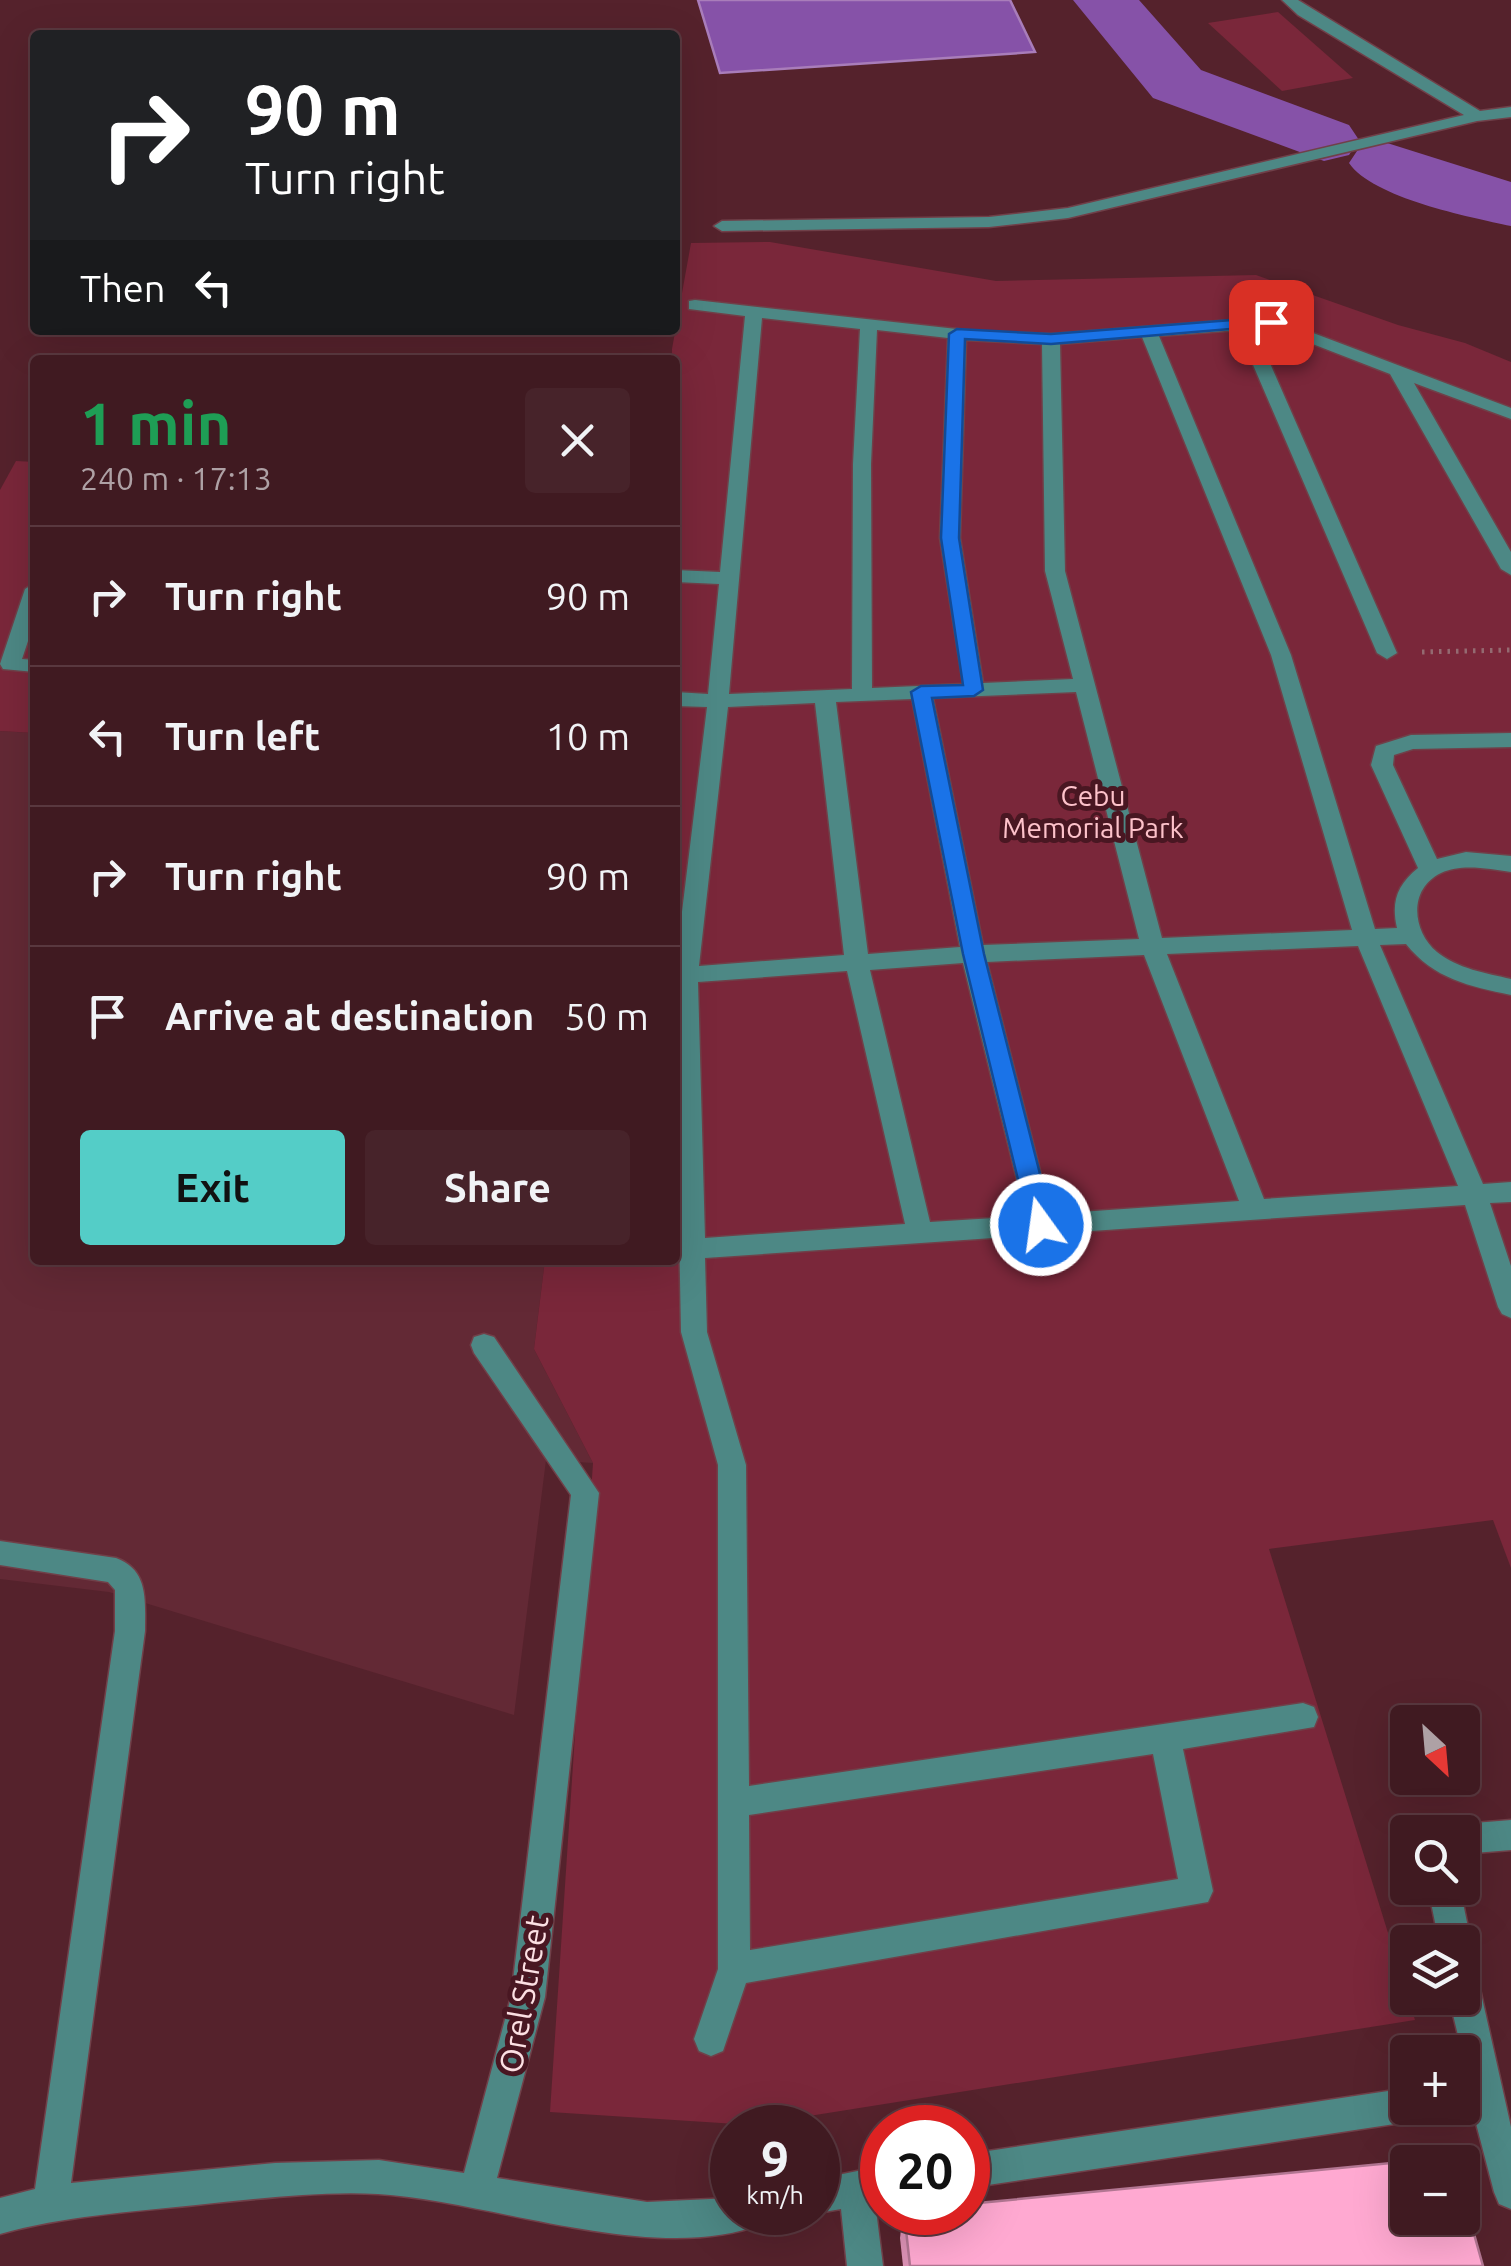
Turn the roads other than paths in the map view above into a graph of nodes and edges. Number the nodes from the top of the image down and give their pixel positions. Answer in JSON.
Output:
{"nodes":[{"id":1,"x":1288,"y":0,"type":"edge"},
{"id":2,"x":1511,"y":112,"type":"edge"},
{"id":3,"x":1477,"y":116,"type":"junction"},
{"id":4,"x":722,"y":226,"type":"dead end"},
{"id":5,"x":695,"y":305,"type":"dead end"},
{"id":6,"x":754,"y":311,"type":"junction"},
{"id":7,"x":1242,"y":322,"type":"junction"},
{"id":8,"x":869,"y":324,"type":"junction"},
{"id":9,"x":1148,"y":330,"type":"junction"},
{"id":10,"x":957,"y":334,"type":"junction"},
{"id":11,"x":1051,"y":339,"type":"junction"},
{"id":12,"x":1396,"y":368,"type":"junction"},
{"id":13,"x":1511,"y":414,"type":"edge"},
{"id":14,"x":1511,"y":569,"type":"edge"},
{"id":15,"x":680,"y":576,"type":"edge"},
{"id":16,"x":728,"y":578,"type":"junction"},
{"id":17,"x":30,"y":604,"type":"edge"},
{"id":18,"x":1387,"y":653,"type":"dead end"},
{"id":19,"x":30,"y":666,"type":"edge"},
{"id":20,"x":1084,"y":685,"type":"junction"},
{"id":21,"x":974,"y":690,"type":"junction"},
{"id":22,"x":921,"y":692,"type":"junction"},
{"id":23,"x":862,"y":695,"type":"junction"},
{"id":24,"x":825,"y":697,"type":"junction"},
{"id":25,"x":680,"y":699,"type":"edge"},
{"id":26,"x":718,"y":701,"type":"junction"},
{"id":27,"x":1511,"y":740,"type":"edge"},
{"id":28,"x":1511,"y":864,"type":"edge"},
{"id":29,"x":1430,"y":869,"type":"junction"},
{"id":30,"x":1365,"y":936,"type":"junction"},
{"id":31,"x":1408,"y":936,"type":"junction"},
{"id":32,"x":1152,"y":946,"type":"junction"},
{"id":33,"x":973,"y":954,"type":"junction"},
{"id":34,"x":857,"y":962,"type":"junction"},
{"id":35,"x":686,"y":975,"type":"junction"},
{"id":36,"x":1511,"y":986,"type":"edge"},
{"id":37,"x":1511,"y":1192,"type":"edge"},
{"id":38,"x":1474,"y":1196,"type":"junction"},
{"id":39,"x":1254,"y":1210,"type":"junction"},
{"id":40,"x":1041,"y":1225,"type":"junction"},
{"id":41,"x":920,"y":1233,"type":"junction"},
{"id":42,"x":690,"y":1248,"type":"junction"},
{"id":43,"x":1511,"y":1306,"type":"edge"},
{"id":44,"x":484,"y":1344,"type":"dead end"},
{"id":45,"x":0,"y":1553,"type":"edge"},
{"id":46,"x":1303,"y":1717,"type":"dead end"},
{"id":47,"x":1164,"y":1738,"type":"junction"},
{"id":48,"x":735,"y":1803,"type":"junction"},
{"id":49,"x":1511,"y":1836,"type":"edge"},
{"id":50,"x":1480,"y":1838,"type":"edge"},
{"id":51,"x":734,"y":1968,"type":"junction"},
{"id":52,"x":711,"y":2039,"type":"dead end"},
{"id":53,"x":1390,"y":2108,"type":"edge"},
{"id":54,"x":1480,"y":2111,"type":"edge"},
{"id":55,"x":990,"y":2167,"type":"edge"},
{"id":56,"x":476,"y":2192,"type":"junction"},
{"id":57,"x":1511,"y":2192,"type":"edge"},
{"id":58,"x":51,"y":2202,"type":"junction"},
{"id":59,"x":0,"y":2216,"type":"edge"},
{"id":60,"x":710,"y":2220,"type":"edge"},
{"id":61,"x":867,"y":2235,"type":"edge"},
{"id":62,"x":865,"y":2266,"type":"edge"}],
"edges":[{"from":1,"to":3,"type":"street"},
{"from":2,"to":3,"type":"street"},
{"from":3,"to":4,"type":"street"},
{"from":5,"to":6,"type":"street"},
{"from":6,"to":8,"type":"street"},
{"from":6,"to":16,"type":"street"},
{"from":7,"to":9,"type":"street"},
{"from":7,"to":12,"type":"street"},
{"from":7,"to":18,"type":"street"},
{"from":8,"to":10,"type":"street"},
{"from":8,"to":23,"type":"street"},
{"from":9,"to":11,"type":"street"},
{"from":9,"to":30,"type":"street"},
{"from":10,"to":11,"type":"street"},
{"from":10,"to":21,"type":"street"},
{"from":11,"to":20,"type":"street"},
{"from":12,"to":13,"type":"street"},
{"from":12,"to":14,"type":"street"},
{"from":15,"to":16,"type":"street"},
{"from":16,"to":26,"type":"street"},
{"from":17,"to":19,"type":"street"},
{"from":20,"to":21,"type":"street"},
{"from":20,"to":32,"type":"street"},
{"from":21,"to":22,"type":"street"},
{"from":22,"to":23,"type":"street"},
{"from":22,"to":33,"type":"street"},
{"from":23,"to":24,"type":"street"},
{"from":24,"to":26,"type":"street"},
{"from":24,"to":34,"type":"street"},
{"from":25,"to":26,"type":"street"},
{"from":26,"to":35,"type":"street"},
{"from":27,"to":29,"type":"street"},
{"from":28,"to":29,"type":"street"},
{"from":29,"to":31,"type":"street"},
{"from":30,"to":31,"type":"street"},
{"from":30,"to":32,"type":"street"},
{"from":30,"to":38,"type":"street"},
{"from":31,"to":36,"type":"street"},
{"from":32,"to":33,"type":"street"},
{"from":32,"to":39,"type":"street"},
{"from":33,"to":34,"type":"street"},
{"from":33,"to":40,"type":"street"},
{"from":34,"to":35,"type":"street"},
{"from":34,"to":41,"type":"street"},
{"from":35,"to":42,"type":"street"},
{"from":37,"to":38,"type":"street"},
{"from":38,"to":39,"type":"street"},
{"from":38,"to":43,"type":"street"},
{"from":39,"to":40,"type":"street"},
{"from":40,"to":41,"type":"street"},
{"from":41,"to":42,"type":"street"},
{"from":42,"to":48,"type":"street"},
{"from":44,"to":56,"type":"street","name":"Orel Street"},
{"from":45,"to":58,"type":"street"},
{"from":46,"to":47,"type":"street"},
{"from":47,"to":48,"type":"street"},
{"from":47,"to":51,"type":"street"},
{"from":48,"to":51,"type":"street"},
{"from":49,"to":50,"type":"street"},
{"from":51,"to":52,"type":"street"},
{"from":53,"to":55,"type":"street"},
{"from":54,"to":57,"type":"street"},
{"from":56,"to":58,"type":"street"},
{"from":56,"to":60,"type":"street"},
{"from":58,"to":59,"type":"street"},
{"from":61,"to":62,"type":"street"}]}
